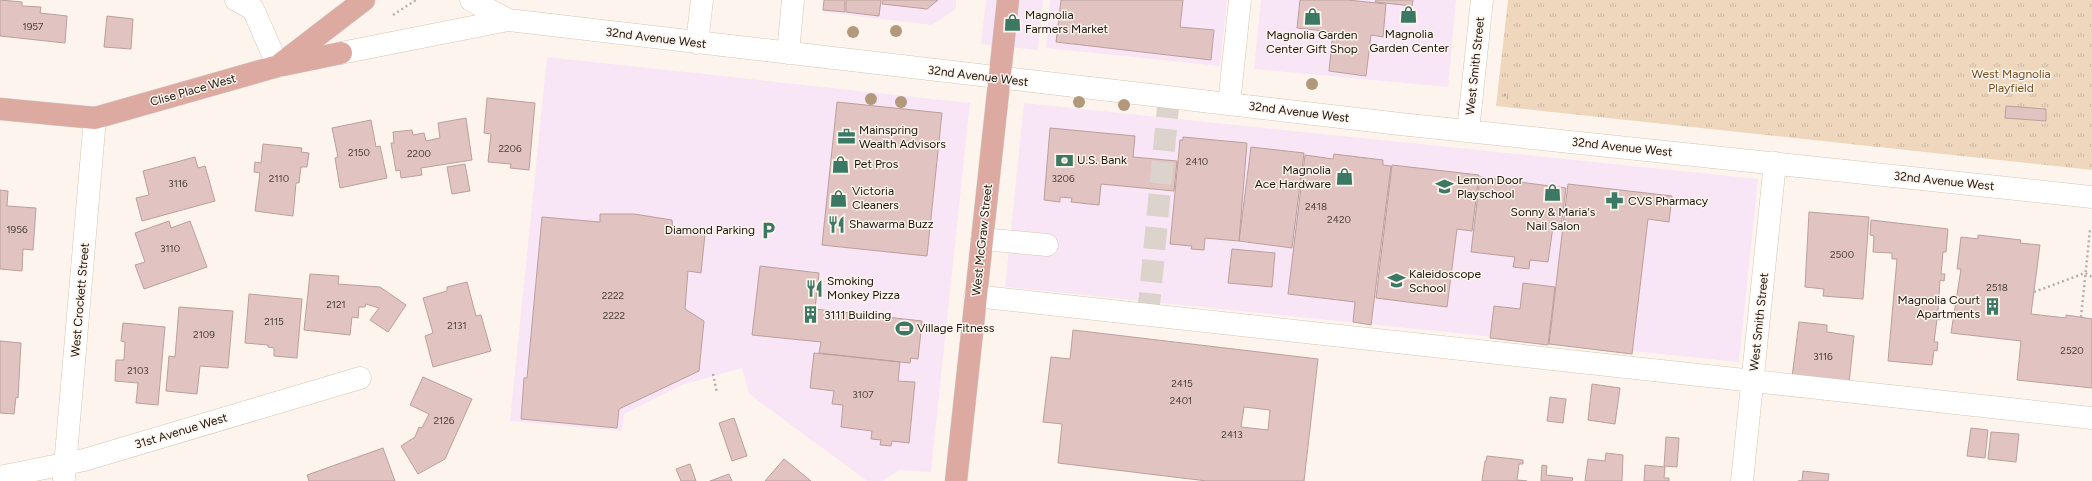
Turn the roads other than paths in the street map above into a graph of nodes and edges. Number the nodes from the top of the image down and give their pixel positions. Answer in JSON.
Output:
{"nodes":[{"id":1,"x":236,"y":0,"type":"edge"},
{"id":2,"x":364,"y":0,"type":"edge"},
{"id":3,"x":471,"y":0,"type":"edge"},
{"id":4,"x":702,"y":0,"type":"edge"},
{"id":5,"x":793,"y":0,"type":"edge"},
{"id":6,"x":1008,"y":0,"type":"edge"},
{"id":7,"x":1240,"y":0,"type":"edge"},
{"id":8,"x":1482,"y":0,"type":"edge"},
{"id":9,"x":508,"y":20,"type":"junction"},
{"id":10,"x":697,"y":43,"type":"junction"},
{"id":11,"x":341,"y":53,"type":"joint"},
{"id":12,"x":788,"y":53,"type":"junction"},
{"id":13,"x":278,"y":66,"type":"junction"},
{"id":14,"x":1000,"y":78,"type":"junction"},
{"id":15,"x":1229,"y":104,"type":"junction"},
{"id":16,"x":0,"y":109,"type":"edge"},
{"id":17,"x":95,"y":118,"type":"junction"},
{"id":18,"x":1468,"y":131,"type":"junction"},
{"id":19,"x":1775,"y":163,"type":"junction"},
{"id":20,"x":2092,"y":197,"type":"edge"},
{"id":21,"x":982,"y":239,"type":"junction"},
{"id":22,"x":1047,"y":245,"type":"dead end"},
{"id":23,"x":975,"y":296,"type":"junction"},
{"id":24,"x":360,"y":378,"type":"dead end"},
{"id":25,"x":1752,"y":381,"type":"junction"},
{"id":26,"x":2092,"y":418,"type":"edge"},
{"id":27,"x":64,"y":473,"type":"edge"},
{"id":28,"x":0,"y":477,"type":"edge"},
{"id":29,"x":956,"y":481,"type":"edge"},
{"id":30,"x":1742,"y":481,"type":"edge"}],
"edges":[{"from":1,"to":13,"type":"street"},
{"from":2,"to":13,"type":"main road","name":"Clise Place West"},
{"from":3,"to":9,"type":"street","name":"32nd Avenue West"},
{"from":4,"to":10,"type":"street"},
{"from":5,"to":12,"type":"street"},
{"from":6,"to":14,"type":"main road","name":"West McGraw Street"},
{"from":7,"to":15,"type":"street"},
{"from":8,"to":18,"type":"street","name":"West Smith Street"},
{"from":9,"to":10,"type":"street","name":"32nd Avenue West"},
{"from":9,"to":11,"type":"street","name":"32nd Avenue West"},
{"from":10,"to":12,"type":"street","name":"32nd Avenue West"},
{"from":11,"to":13,"type":"main road"},
{"from":12,"to":14,"type":"street","name":"32nd Avenue West"},
{"from":13,"to":17,"type":"main road","name":"Clise Place West"},
{"from":14,"to":15,"type":"street","name":"32nd Avenue West"},
{"from":14,"to":21,"type":"main road","name":"West McGraw Street"},
{"from":15,"to":18,"type":"street","name":"32nd Avenue West"},
{"from":16,"to":17,"type":"main road","name":"Clise Place West"},
{"from":17,"to":27,"type":"street","name":"West Crockett Street"},
{"from":18,"to":19,"type":"street","name":"32nd Avenue West"},
{"from":19,"to":20,"type":"street","name":"32nd Avenue West"},
{"from":19,"to":25,"type":"street","name":"West Smith Street"},
{"from":21,"to":22,"type":"street"},
{"from":21,"to":23,"type":"main road","name":"West McGraw Street"},
{"from":23,"to":25,"type":"street"},
{"from":23,"to":29,"type":"main road","name":"West McGraw Street"},
{"from":24,"to":27,"type":"street","name":"31st Avenue West"},
{"from":25,"to":26,"type":"street"},
{"from":25,"to":30,"type":"street","name":"West Smith Street"},
{"from":27,"to":28,"type":"street","name":"31st Avenue West"}]}
